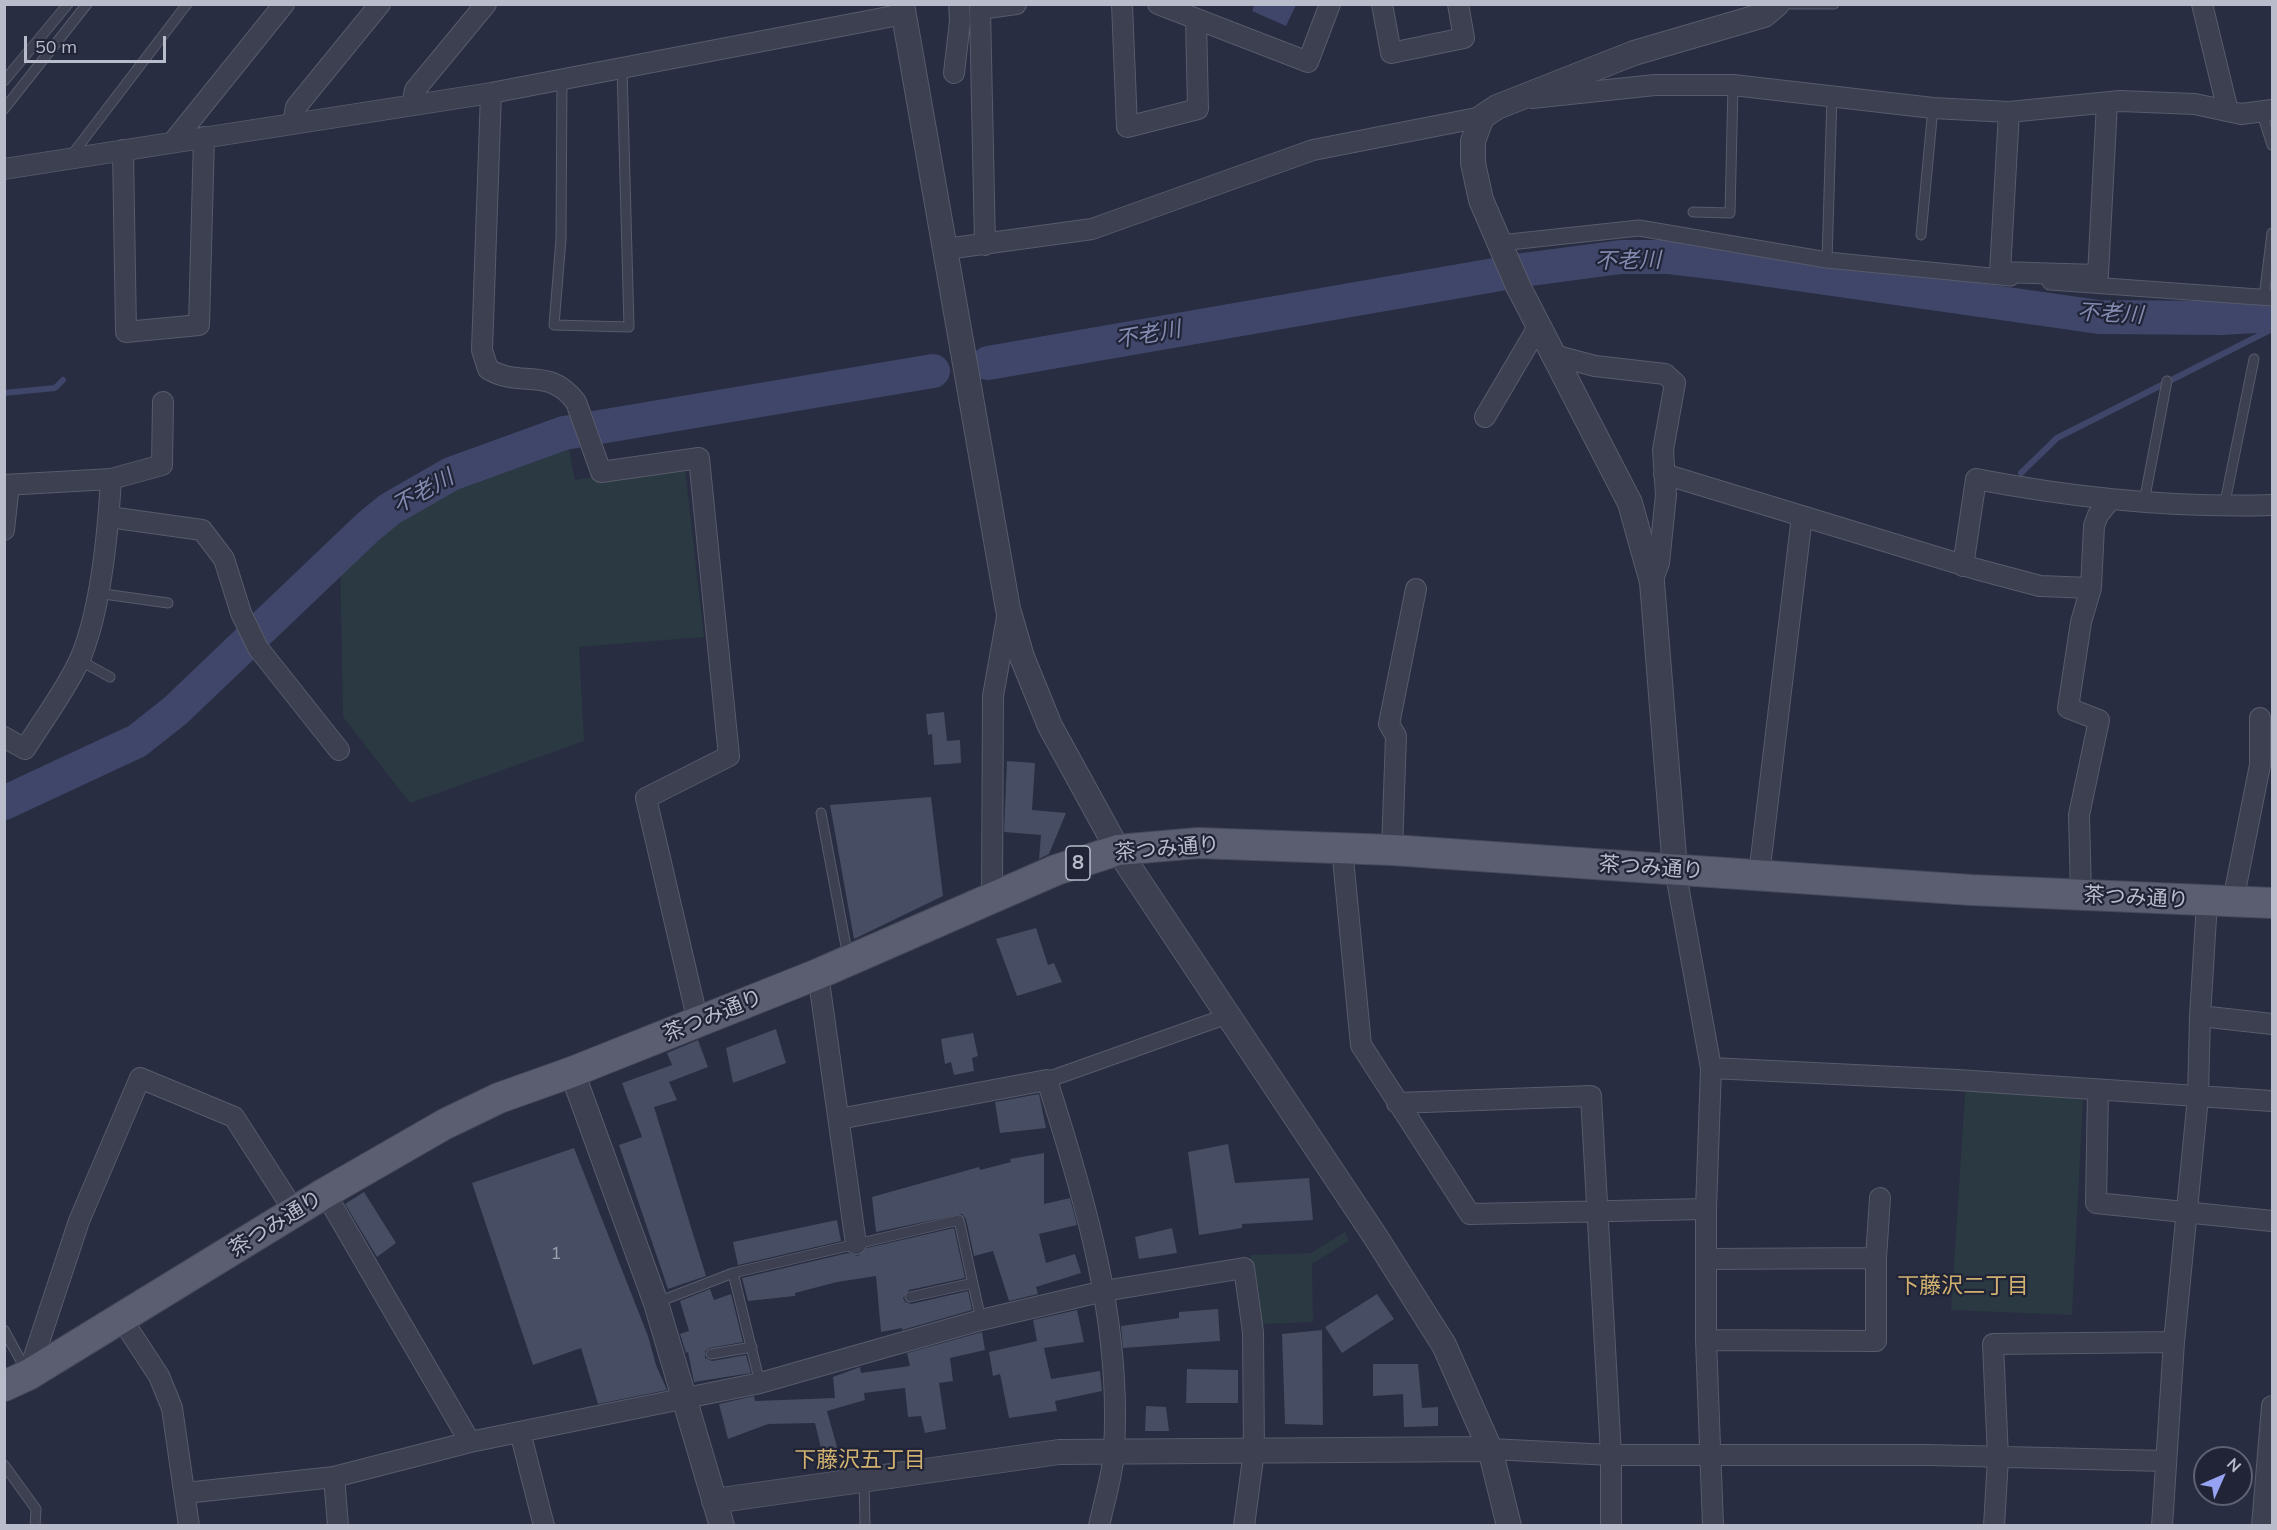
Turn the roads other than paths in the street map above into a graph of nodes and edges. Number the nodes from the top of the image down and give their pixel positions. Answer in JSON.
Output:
{"nodes":[{"id":1,"x":54,"y":4,"type":"edge"},
{"id":2,"x":87,"y":4,"type":"edge"},
{"id":3,"x":187,"y":4,"type":"edge"},
{"id":4,"x":284,"y":4,"type":"edge"},
{"id":5,"x":380,"y":4,"type":"edge"},
{"id":6,"x":486,"y":4,"type":"edge"},
{"id":7,"x":959,"y":4,"type":"edge"},
{"id":8,"x":1016,"y":4,"type":"edge"},
{"id":9,"x":1122,"y":4,"type":"edge"},
{"id":10,"x":1158,"y":4,"type":"edge"},
{"id":11,"x":1330,"y":4,"type":"edge"},
{"id":12,"x":1382,"y":4,"type":"edge"},
{"id":13,"x":1458,"y":4,"type":"edge"},
{"id":14,"x":1777,"y":4,"type":"edge"},
{"id":15,"x":1790,"y":4,"type":"edge"},
{"id":16,"x":1834,"y":4,"type":"edge"},
{"id":17,"x":2202,"y":4,"type":"edge"},
{"id":18,"x":65,"y":8,"type":"edge"},
{"id":19,"x":903,"y":9,"type":"edge"},
{"id":20,"x":1196,"y":19,"type":"junction"},
{"id":21,"x":622,"y":68,"type":"junction"},
{"id":22,"x":954,"y":73,"type":"dead end"},
{"id":23,"x":562,"y":79,"type":"junction"},
{"id":24,"x":4,"y":81,"type":"edge"},
{"id":25,"x":1733,"y":85,"type":"junction"},
{"id":26,"x":491,"y":93,"type":"junction"},
{"id":27,"x":1832,"y":96,"type":"junction"},
{"id":28,"x":1514,"y":100,"type":"junction"},
{"id":29,"x":2106,"y":103,"type":"junction"},
{"id":30,"x":412,"y":105,"type":"junction"},
{"id":31,"x":1933,"y":108,"type":"junction"},
{"id":32,"x":4,"y":109,"type":"edge"},
{"id":33,"x":2266,"y":110,"type":"edge"},
{"id":34,"x":2228,"y":111,"type":"junction"},
{"id":35,"x":2009,"y":112,"type":"junction"},
{"id":36,"x":1482,"y":117,"type":"junction"},
{"id":37,"x":293,"y":123,"type":"junction"},
{"id":38,"x":204,"y":137,"type":"junction"},
{"id":39,"x":173,"y":142,"type":"junction"},
{"id":40,"x":2272,"y":145,"type":"edge"},
{"id":41,"x":123,"y":150,"type":"junction"},
{"id":42,"x":70,"y":158,"type":"junction"},
{"id":43,"x":4,"y":169,"type":"edge"},
{"id":44,"x":1693,"y":212,"type":"dead end"},
{"id":45,"x":2272,"y":233,"type":"edge"},
{"id":46,"x":1921,"y":235,"type":"dead end"},
{"id":47,"x":1500,"y":243,"type":"junction"},
{"id":48,"x":985,"y":245,"type":"junction"},
{"id":49,"x":946,"y":249,"type":"junction"},
{"id":50,"x":1827,"y":260,"type":"junction"},
{"id":51,"x":2268,"y":298,"type":"edge"},
{"id":52,"x":1538,"y":327,"type":"junction"},
{"id":53,"x":1553,"y":355,"type":"junction"},
{"id":54,"x":2254,"y":359,"type":"dead end"},
{"id":55,"x":2167,"y":381,"type":"dead end"},
{"id":56,"x":163,"y":402,"type":"dead end"},
{"id":57,"x":1485,"y":417,"type":"dead end"},
{"id":58,"x":1664,"y":474,"type":"junction"},
{"id":59,"x":111,"y":478,"type":"junction"},
{"id":60,"x":7,"y":485,"type":"edge"},
{"id":61,"x":2111,"y":499,"type":"junction"},
{"id":62,"x":2144,"y":502,"type":"junction"},
{"id":63,"x":2272,"y":506,"type":"edge"},
{"id":64,"x":2224,"y":507,"type":"junction"},
{"id":65,"x":1802,"y":516,"type":"junction"},
{"id":66,"x":109,"y":517,"type":"junction"},
{"id":67,"x":4,"y":530,"type":"edge"},
{"id":68,"x":1963,"y":566,"type":"junction"},
{"id":69,"x":1652,"y":582,"type":"junction"},
{"id":70,"x":2091,"y":588,"type":"junction"},
{"id":71,"x":1416,"y":589,"type":"dead end"},
{"id":72,"x":97,"y":593,"type":"junction"},
{"id":73,"x":168,"y":603,"type":"dead end"},
{"id":74,"x":1008,"y":609,"type":"junction"},
{"id":75,"x":79,"y":660,"type":"junction"},
{"id":76,"x":110,"y":677,"type":"dead end"},
{"id":77,"x":2260,"y":718,"type":"dead end"},
{"id":78,"x":4,"y":737,"type":"edge"},
{"id":79,"x":339,"y":750,"type":"dead end"},
{"id":80,"x":2266,"y":765,"type":"edge"},
{"id":81,"x":821,"y":813,"type":"dead end"},
{"id":82,"x":1342,"y":848,"type":"junction"},
{"id":83,"x":1118,"y":850,"type":"junction"},
{"id":84,"x":1392,"y":850,"type":"junction"},
{"id":85,"x":1675,"y":869,"type":"junction"},
{"id":86,"x":1759,"y":875,"type":"junction"},
{"id":87,"x":2080,"y":895,"type":"junction"},
{"id":88,"x":992,"y":897,"type":"junction"},
{"id":89,"x":2220,"y":902,"type":"junction"},
{"id":90,"x":2272,"y":903,"type":"edge"},
{"id":91,"x":849,"y":959,"type":"junction"},
{"id":92,"x":818,"y":974,"type":"junction"},
{"id":93,"x":1227,"y":1016,"type":"junction"},
{"id":94,"x":2200,"y":1016,"type":"junction"},
{"id":95,"x":698,"y":1022,"type":"junction"},
{"id":96,"x":2272,"y":1024,"type":"edge"},
{"id":97,"x":1711,"y":1068,"type":"junction"},
{"id":98,"x":572,"y":1072,"type":"junction"},
{"id":99,"x":1047,"y":1080,"type":"junction"},
{"id":100,"x":2098,"y":1090,"type":"junction"},
{"id":101,"x":2198,"y":1097,"type":"junction"},
{"id":102,"x":2272,"y":1101,"type":"edge"},
{"id":103,"x":1397,"y":1103,"type":"junction"},
{"id":104,"x":838,"y":1119,"type":"junction"},
{"id":105,"x":326,"y":1193,"type":"junction"},
{"id":106,"x":1880,"y":1198,"type":"dead end"},
{"id":107,"x":1706,"y":1209,"type":"junction"},
{"id":108,"x":1597,"y":1211,"type":"junction"},
{"id":109,"x":296,"y":1212,"type":"junction"},
{"id":110,"x":2188,"y":1214,"type":"junction"},
{"id":111,"x":2272,"y":1221,"type":"edge"},
{"id":112,"x":856,"y":1244,"type":"junction"},
{"id":113,"x":1876,"y":1258,"type":"junction"},
{"id":114,"x":1706,"y":1259,"type":"junction"},
{"id":115,"x":733,"y":1274,"type":"junction"},
{"id":116,"x":973,"y":1283,"type":"junction"},
{"id":117,"x":1104,"y":1291,"type":"junction"},
{"id":118,"x":910,"y":1297,"type":"dead end"},
{"id":119,"x":656,"y":1303,"type":"junction"},
{"id":120,"x":121,"y":1318,"type":"junction"},
{"id":121,"x":981,"y":1320,"type":"junction"},
{"id":122,"x":4,"y":1330,"type":"edge"},
{"id":123,"x":1706,"y":1340,"type":"junction"},
{"id":124,"x":2174,"y":1342,"type":"junction"},
{"id":125,"x":752,"y":1347,"type":"junction"},
{"id":126,"x":711,"y":1354,"type":"dead end"},
{"id":127,"x":16,"y":1381,"type":"edge"},
{"id":128,"x":760,"y":1383,"type":"junction"},
{"id":129,"x":685,"y":1398,"type":"junction"},
{"id":130,"x":2272,"y":1406,"type":"edge"},
{"id":131,"x":520,"y":1432,"type":"junction"},
{"id":132,"x":470,"y":1442,"type":"junction"},
{"id":133,"x":1490,"y":1449,"type":"junction"},
{"id":134,"x":1114,"y":1451,"type":"junction"},
{"id":135,"x":1254,"y":1451,"type":"junction"},
{"id":136,"x":1611,"y":1455,"type":"junction"},
{"id":137,"x":1709,"y":1457,"type":"junction"},
{"id":138,"x":1998,"y":1458,"type":"junction"},
{"id":139,"x":2165,"y":1461,"type":"junction"},
{"id":140,"x":4,"y":1465,"type":"edge"},
{"id":141,"x":334,"y":1477,"type":"junction"},
{"id":142,"x":864,"y":1479,"type":"junction"},
{"id":143,"x":185,"y":1493,"type":"junction"},
{"id":144,"x":714,"y":1501,"type":"junction"},
{"id":145,"x":35,"y":1526,"type":"edge"},
{"id":146,"x":189,"y":1526,"type":"edge"},
{"id":147,"x":338,"y":1526,"type":"edge"},
{"id":148,"x":544,"y":1526,"type":"edge"},
{"id":149,"x":722,"y":1526,"type":"edge"},
{"id":150,"x":866,"y":1526,"type":"edge"},
{"id":151,"x":1099,"y":1526,"type":"edge"},
{"id":152,"x":1244,"y":1526,"type":"edge"},
{"id":153,"x":1509,"y":1526,"type":"edge"},
{"id":154,"x":1611,"y":1526,"type":"edge"},
{"id":155,"x":1713,"y":1526,"type":"edge"},
{"id":156,"x":1994,"y":1526,"type":"edge"},
{"id":157,"x":2162,"y":1526,"type":"edge"},
{"id":158,"x":2262,"y":1526,"type":"edge"}],
"edges":[{"from":1,"to":18,"type":"lane"},
{"from":2,"to":32,"type":"lane"},
{"from":3,"to":42,"type":"lane"},
{"from":4,"to":39,"type":"street"},
{"from":5,"to":37,"type":"street"},
{"from":6,"to":30,"type":"street"},
{"from":7,"to":22,"type":"street"},
{"from":8,"to":48,"type":"street"},
{"from":9,"to":20,"type":"street"},
{"from":10,"to":20,"type":"street"},
{"from":11,"to":20,"type":"street"},
{"from":12,"to":13,"type":"street"},
{"from":14,"to":28,"type":"street"},
{"from":15,"to":16,"type":"lane"},
{"from":17,"to":34,"type":"street"},
{"from":18,"to":24,"type":"lane"},
{"from":19,"to":21,"type":"street"},
{"from":19,"to":49,"type":"street"},
{"from":21,"to":23,"type":"street"},
{"from":21,"to":23,"type":"lane"},
{"from":23,"to":26,"type":"street"},
{"from":25,"to":27,"type":"street"},
{"from":25,"to":28,"type":"street"},
{"from":25,"to":44,"type":"lane"},
{"from":26,"to":30,"type":"street"},
{"from":26,"to":95,"type":"street"},
{"from":27,"to":31,"type":"street"},
{"from":27,"to":50,"type":"lane"},
{"from":28,"to":36,"type":"street"},
{"from":29,"to":34,"type":"street"},
{"from":29,"to":35,"type":"street"},
{"from":29,"to":35,"type":"street"},
{"from":30,"to":37,"type":"street"},
{"from":31,"to":35,"type":"street"},
{"from":31,"to":46,"type":"lane"},
{"from":33,"to":34,"type":"street"},
{"from":33,"to":40,"type":"lane"},
{"from":36,"to":47,"type":"street"},
{"from":36,"to":48,"type":"street"},
{"from":37,"to":38,"type":"street"},
{"from":38,"to":39,"type":"street"},
{"from":38,"to":41,"type":"street"},
{"from":39,"to":41,"type":"street"},
{"from":41,"to":42,"type":"street"},
{"from":42,"to":43,"type":"street"},
{"from":45,"to":51,"type":"lane"},
{"from":47,"to":50,"type":"street"},
{"from":47,"to":52,"type":"street"},
{"from":48,"to":49,"type":"street"},
{"from":49,"to":74,"type":"street"},
{"from":50,"to":51,"type":"street"},
{"from":52,"to":53,"type":"street"},
{"from":52,"to":57,"type":"street"},
{"from":53,"to":58,"type":"street"},
{"from":53,"to":69,"type":"street"},
{"from":54,"to":64,"type":"lane"},
{"from":55,"to":62,"type":"lane"},
{"from":56,"to":59,"type":"street"},
{"from":58,"to":65,"type":"street"},
{"from":58,"to":69,"type":"street"},
{"from":59,"to":60,"type":"street"},
{"from":59,"to":66,"type":"street"},
{"from":60,"to":67,"type":"street"},
{"from":61,"to":62,"type":"street"},
{"from":61,"to":68,"type":"street"},
{"from":61,"to":70,"type":"street"},
{"from":62,"to":64,"type":"street"},
{"from":63,"to":64,"type":"street"},
{"from":65,"to":68,"type":"street"},
{"from":65,"to":86,"type":"street"},
{"from":66,"to":72,"type":"street"},
{"from":66,"to":79,"type":"street"},
{"from":68,"to":70,"type":"street"},
{"from":69,"to":85,"type":"street"},
{"from":70,"to":87,"type":"street"},
{"from":71,"to":84,"type":"street"},
{"from":72,"to":73,"type":"lane"},
{"from":72,"to":75,"type":"street"},
{"from":74,"to":83,"type":"street"},
{"from":74,"to":88,"type":"street"},
{"from":75,"to":76,"type":"lane"},
{"from":75,"to":78,"type":"street"},
{"from":77,"to":80,"type":"street"},
{"from":80,"to":89,"type":"street"},
{"from":81,"to":91,"type":"lane"},
{"from":82,"to":83,"type":"main road","name":"茶つみ通り","number":"8"},
{"from":82,"to":84,"type":"main road","name":"茶つみ通り","number":"8"},
{"from":82,"to":103,"type":"street"},
{"from":83,"to":88,"type":"main road","name":"茶つみ通り","number":"8"},
{"from":83,"to":93,"type":"street"},
{"from":84,"to":85,"type":"main road","name":"茶つみ通り","number":"8"},
{"from":85,"to":86,"type":"main road","name":"茶つみ通り","number":"8"},
{"from":85,"to":97,"type":"street"},
{"from":86,"to":87,"type":"main road","name":"茶つみ通り","number":"8"},
{"from":87,"to":89,"type":"main road","name":"茶つみ通り","number":"8"},
{"from":88,"to":91,"type":"main road","name":"茶つみ通り","number":"8"},
{"from":89,"to":90,"type":"main road","name":"茶つみ通り","number":"8"},
{"from":89,"to":94,"type":"street"},
{"from":91,"to":92,"type":"main road","name":"茶つみ通り","number":"8"},
{"from":92,"to":95,"type":"main road","name":"茶つみ通り","number":"8"},
{"from":92,"to":104,"type":"street"},
{"from":93,"to":99,"type":"street"},
{"from":93,"to":133,"type":"street"},
{"from":94,"to":96,"type":"street"},
{"from":94,"to":101,"type":"street"},
{"from":95,"to":98,"type":"main road","name":"茶つみ通り","number":"8"},
{"from":97,"to":100,"type":"street"},
{"from":97,"to":107,"type":"street"},
{"from":98,"to":105,"type":"main road","name":"茶つみ通り","number":"8"},
{"from":98,"to":119,"type":"street"},
{"from":99,"to":104,"type":"street"},
{"from":99,"to":117,"type":"street"},
{"from":100,"to":101,"type":"street"},
{"from":100,"to":110,"type":"street"},
{"from":101,"to":102,"type":"street"},
{"from":101,"to":110,"type":"street"},
{"from":103,"to":108,"type":"street"},
{"from":103,"to":108,"type":"street"},
{"from":104,"to":112,"type":"street"},
{"from":105,"to":109,"type":"main road","name":"茶つみ通り","number":"8"},
{"from":105,"to":132,"type":"street"},
{"from":106,"to":113,"type":"street"},
{"from":107,"to":108,"type":"street"},
{"from":107,"to":114,"type":"street"},
{"from":108,"to":136,"type":"street"},
{"from":109,"to":120,"type":"main road","name":"茶つみ通り","number":"8"},
{"from":109,"to":127,"type":"street"},
{"from":110,"to":111,"type":"street"},
{"from":110,"to":124,"type":"street"},
{"from":112,"to":115,"type":"lane"},
{"from":112,"to":116,"type":"lane"},
{"from":113,"to":114,"type":"street"},
{"from":113,"to":123,"type":"street"},
{"from":114,"to":123,"type":"street"},
{"from":115,"to":119,"type":"lane"},
{"from":115,"to":125,"type":"lane"},
{"from":116,"to":118,"type":"lane"},
{"from":116,"to":121,"type":"lane"},
{"from":117,"to":121,"type":"street"},
{"from":117,"to":134,"type":"street"},
{"from":117,"to":135,"type":"street"},
{"from":119,"to":129,"type":"street"},
{"from":120,"to":127,"type":"main road","name":"茶つみ通り","number":"8"},
{"from":120,"to":143,"type":"street"},
{"from":121,"to":128,"type":"street"},
{"from":122,"to":127,"type":"lane"},
{"from":123,"to":137,"type":"street"},
{"from":124,"to":138,"type":"street"},
{"from":124,"to":139,"type":"street"},
{"from":125,"to":126,"type":"lane"},
{"from":125,"to":128,"type":"lane"},
{"from":128,"to":129,"type":"street"},
{"from":129,"to":131,"type":"street"},
{"from":129,"to":144,"type":"street"},
{"from":130,"to":158,"type":"street"},
{"from":131,"to":132,"type":"street"},
{"from":131,"to":148,"type":"street"},
{"from":132,"to":141,"type":"street"},
{"from":133,"to":135,"type":"street"},
{"from":133,"to":136,"type":"street"},
{"from":133,"to":153,"type":"street"},
{"from":134,"to":135,"type":"street"},
{"from":134,"to":142,"type":"street"},
{"from":134,"to":151,"type":"street"},
{"from":135,"to":152,"type":"street"},
{"from":136,"to":137,"type":"street"},
{"from":136,"to":154,"type":"street"},
{"from":137,"to":138,"type":"street"},
{"from":137,"to":155,"type":"street"},
{"from":138,"to":139,"type":"street"},
{"from":138,"to":156,"type":"street"},
{"from":139,"to":157,"type":"street"},
{"from":140,"to":145,"type":"lane"},
{"from":141,"to":143,"type":"street"},
{"from":141,"to":147,"type":"street"},
{"from":142,"to":144,"type":"street"},
{"from":142,"to":150,"type":"lane"},
{"from":143,"to":146,"type":"street"},
{"from":144,"to":149,"type":"street"}]}
